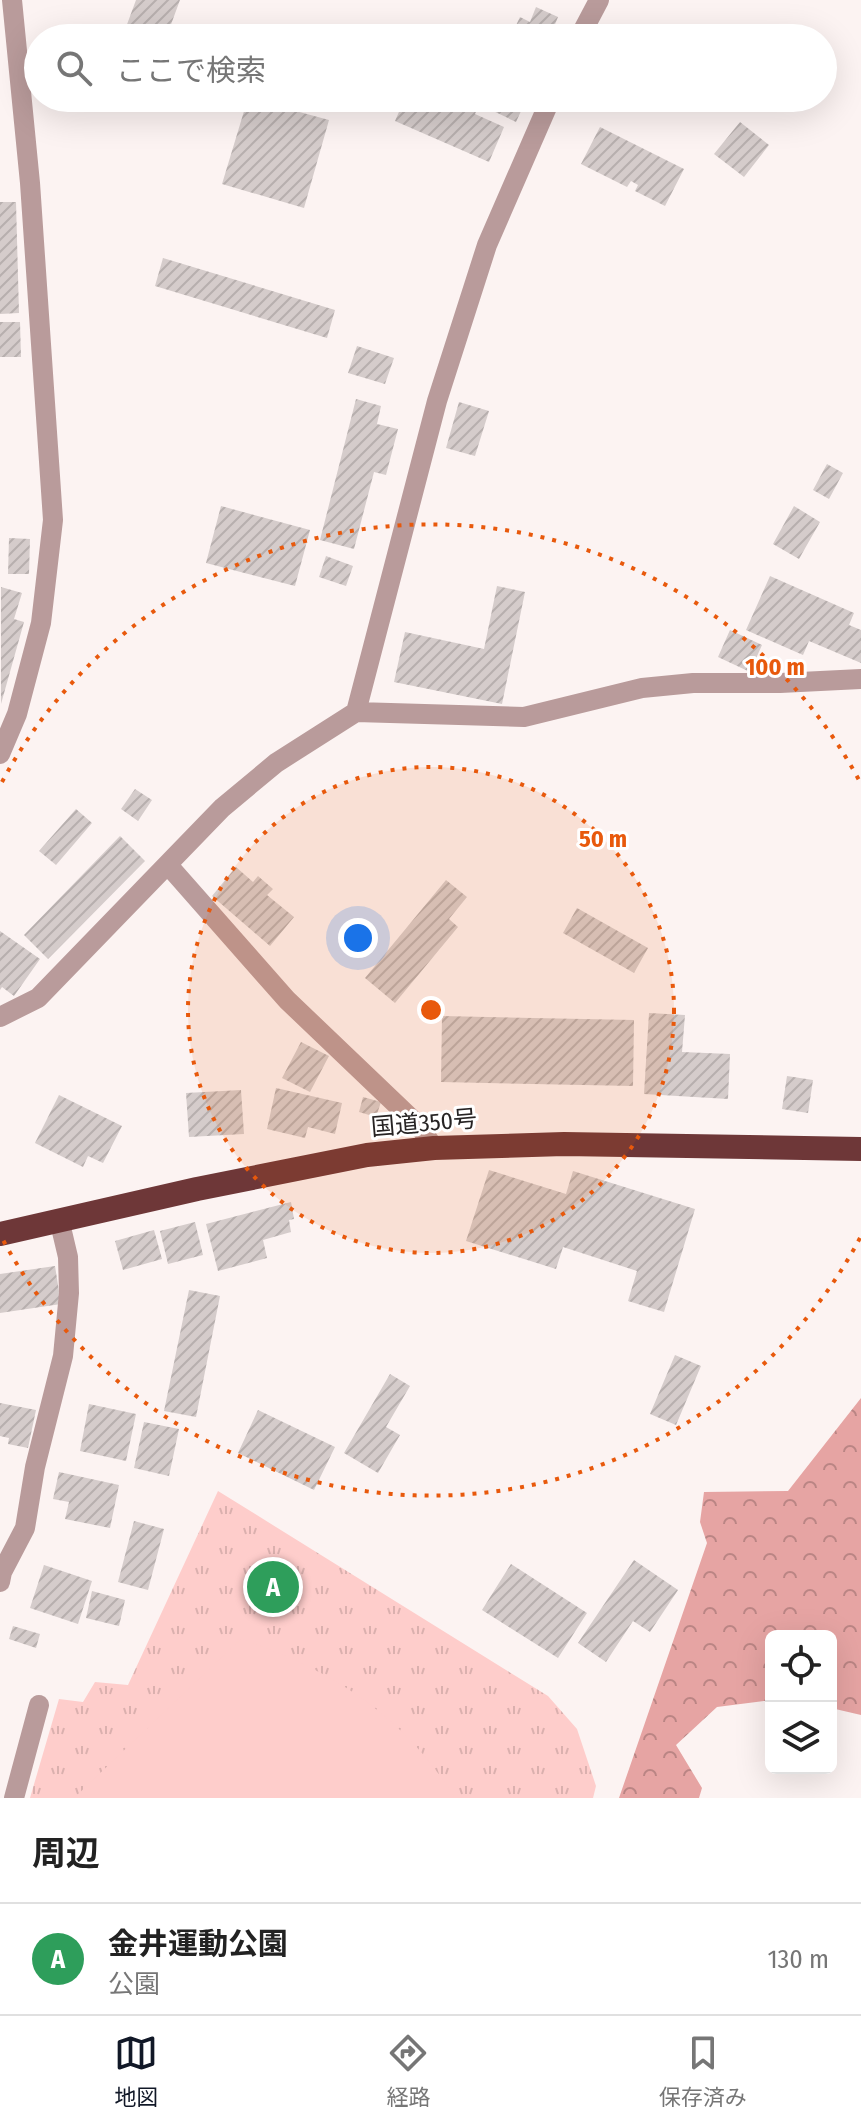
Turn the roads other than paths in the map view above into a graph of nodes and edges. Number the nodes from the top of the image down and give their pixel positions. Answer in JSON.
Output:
{"nodes":[{"id":1,"x":12,"y":0,"type":"edge"},
{"id":2,"x":599,"y":0,"type":"edge"},
{"id":3,"x":586,"y":24,"type":"edge"},
{"id":4,"x":545,"y":112,"type":"edge"},
{"id":5,"x":861,"y":679,"type":"edge"},
{"id":6,"x":356,"y":712,"type":"junction"},
{"id":7,"x":0,"y":754,"type":"edge"},
{"id":8,"x":168,"y":865,"type":"junction"},
{"id":9,"x":0,"y":1017,"type":"edge"},
{"id":10,"x":434,"y":1148,"type":"junction"},
{"id":11,"x":861,"y":1149,"type":"edge"},
{"id":12,"x":59,"y":1219,"type":"junction"},
{"id":13,"x":0,"y":1234,"type":"edge"},
{"id":14,"x":0,"y":1582,"type":"edge"},
{"id":15,"x":39,"y":1705,"type":"dead end"},
{"id":16,"x":14,"y":1798,"type":"edge"}],
"edges":[{"from":1,"to":7,"type":"street"},
{"from":2,"to":3,"type":"street"},
{"from":4,"to":6,"type":"street"},
{"from":5,"to":6,"type":"street"},
{"from":6,"to":8,"type":"street"},
{"from":8,"to":9,"type":"street"},
{"from":8,"to":10,"type":"street"},
{"from":10,"to":11,"type":"highway","name":"国道350号"},
{"from":10,"to":12,"type":"highway","name":"国道350号"},
{"from":12,"to":13,"type":"highway","name":"国道350号"},
{"from":12,"to":14,"type":"street"},
{"from":15,"to":16,"type":"street"}]}
